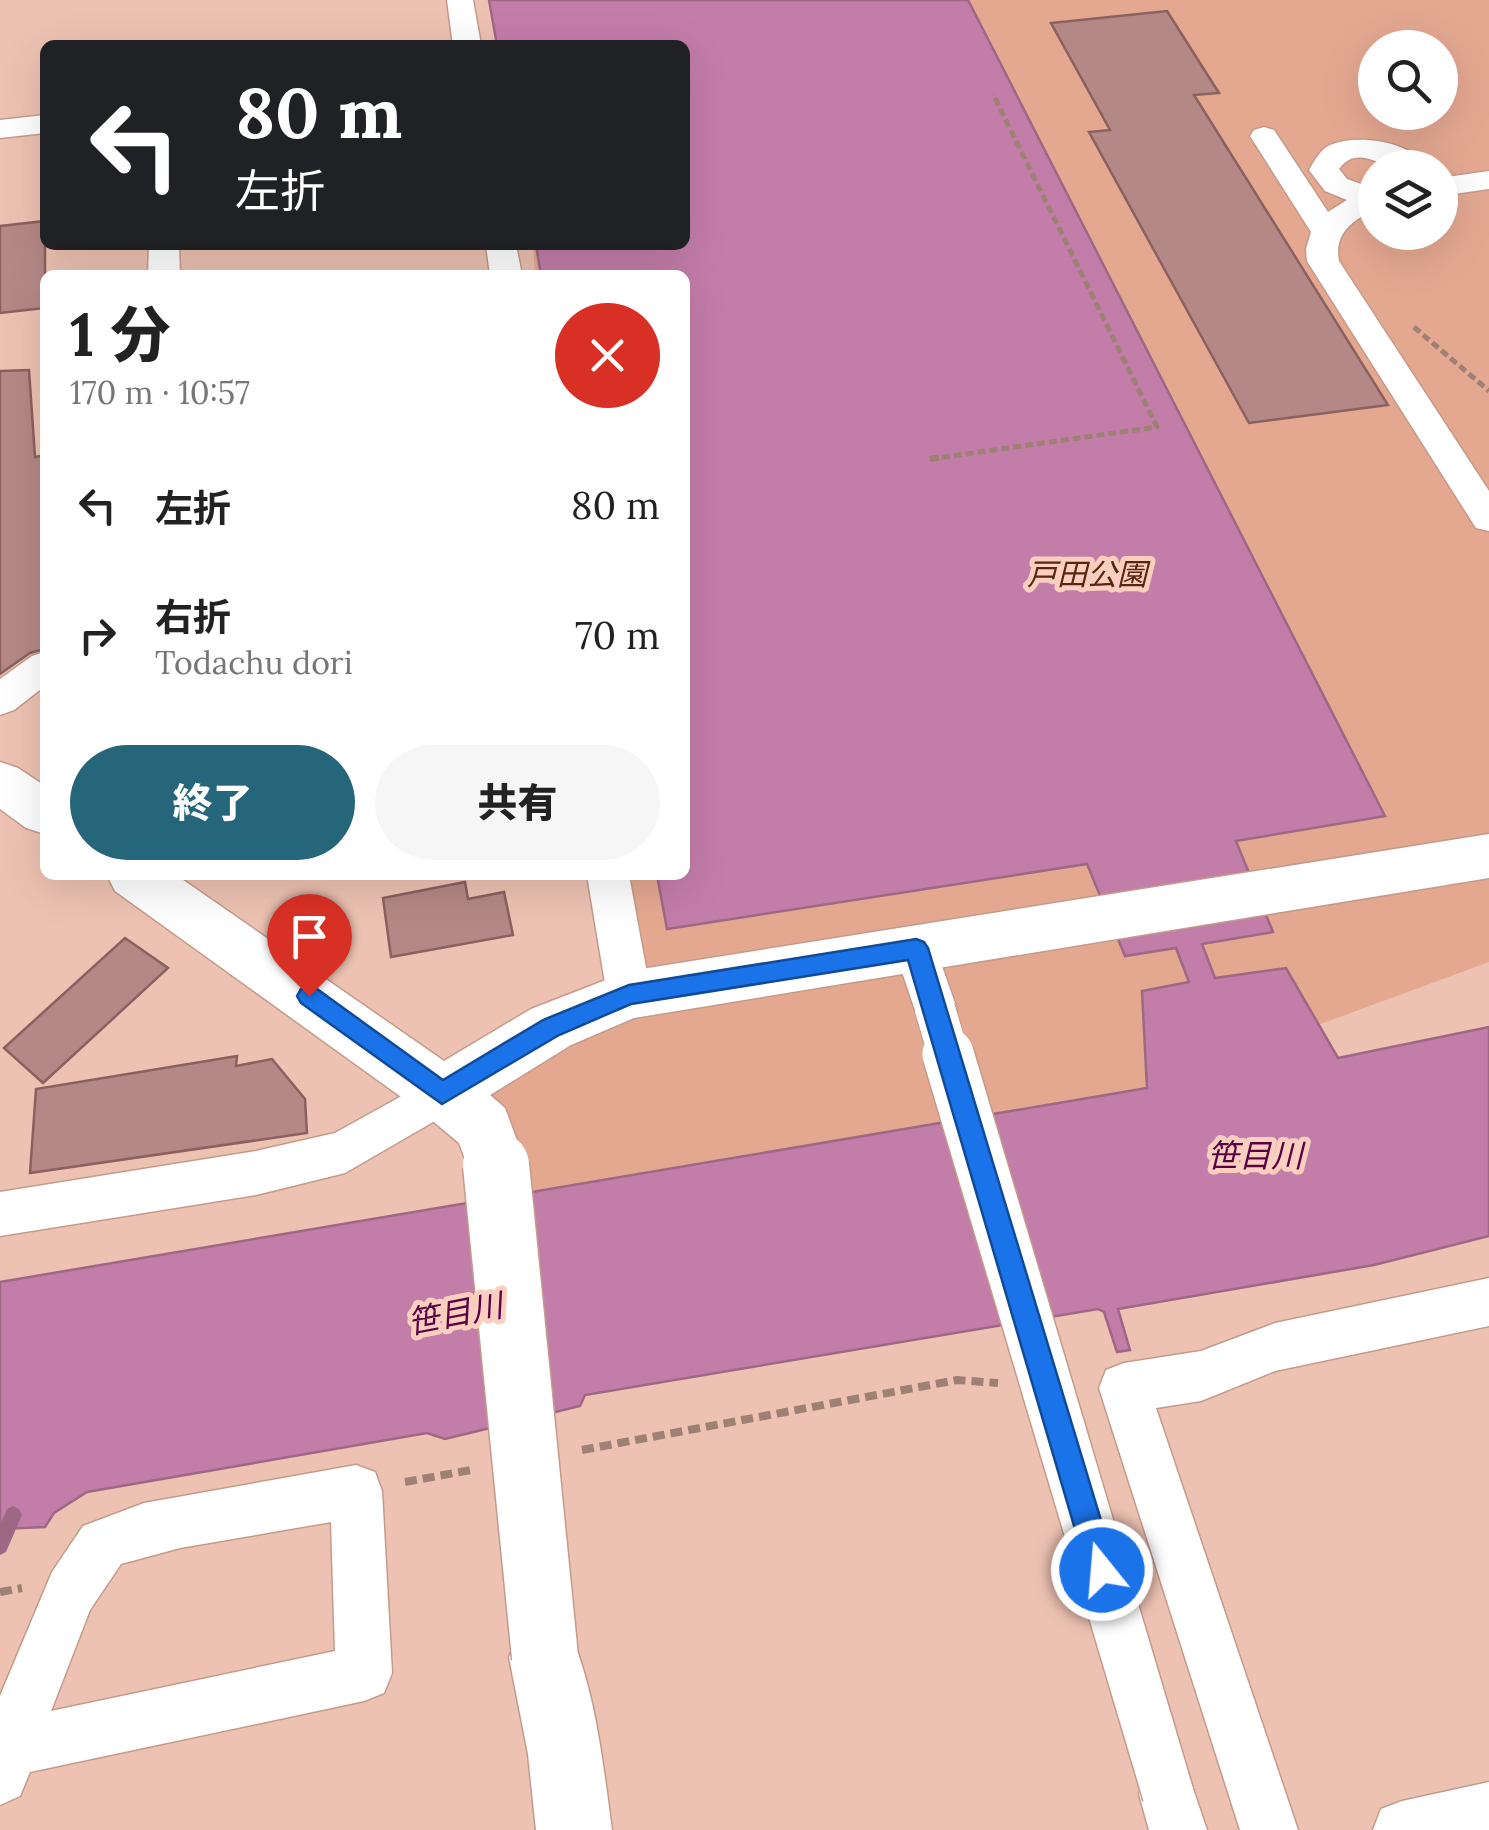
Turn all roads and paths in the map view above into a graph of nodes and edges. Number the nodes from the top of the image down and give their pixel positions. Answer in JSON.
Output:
{"nodes":[{"id":1,"x":460,"y":0,"type":"edge"},
{"id":2,"x":466,"y":40,"type":"edge"},
{"id":3,"x":993,"y":94,"type":"dead end"},
{"id":4,"x":40,"y":125,"type":"edge"},
{"id":5,"x":0,"y":129,"type":"edge"},
{"id":6,"x":1264,"y":136,"type":"dead end"},
{"id":7,"x":1358,"y":151,"type":"edge"},
{"id":8,"x":1489,"y":180,"type":"edge"},
{"id":9,"x":1458,"y":184,"type":"edge"},
{"id":10,"x":1358,"y":194,"type":"edge"},
{"id":11,"x":1358,"y":206,"type":"edge"},
{"id":12,"x":1326,"y":230,"type":"junction"},
{"id":13,"x":1360,"y":320,"type":"junction"},
{"id":14,"x":1489,"y":391,"type":"edge"},
{"id":15,"x":930,"y":459,"type":"dead end"},
{"id":16,"x":1489,"y":519,"type":"edge"},
{"id":17,"x":40,"y":670,"type":"edge"},
{"id":18,"x":0,"y":700,"type":"edge"},
{"id":19,"x":0,"y":782,"type":"edge"},
{"id":20,"x":40,"y":810,"type":"edge"},
{"id":21,"x":1471,"y":859,"type":"edge"},
{"id":22,"x":141,"y":880,"type":"edge"},
{"id":23,"x":609,"y":880,"type":"edge"},
{"id":24,"x":916,"y":948,"type":"junction"},
{"id":25,"x":629,"y":995,"type":"junction"},
{"id":26,"x":442,"y":1093,"type":"junction"},
{"id":27,"x":0,"y":1214,"type":"edge"},
{"id":28,"x":1489,"y":1302,"type":"edge"},
{"id":29,"x":1014,"y":1383,"type":"dead end"},
{"id":30,"x":570,"y":1452,"type":"dead end"},
{"id":31,"x":473,"y":1470,"type":"dead end"},
{"id":32,"x":356,"y":1491,"type":"junction"},
{"id":33,"x":22,"y":1588,"type":"dead end"},
{"id":34,"x":0,"y":1592,"type":"edge"},
{"id":35,"x":5,"y":1762,"type":"edge"},
{"id":36,"x":1489,"y":1811,"type":"edge"},
{"id":37,"x":1173,"y":1812,"type":"edge"},
{"id":38,"x":574,"y":1830,"type":"edge"},
{"id":39,"x":1269,"y":1830,"type":"edge"},
{"id":40,"x":1402,"y":1830,"type":"edge"}],
"edges":[{"from":1,"to":2,"type":"street"},
{"from":3,"to":15,"type":"path"},
{"from":4,"to":5,"type":"street"},
{"from":6,"to":12,"type":"street"},
{"from":7,"to":10,"type":"street"},
{"from":8,"to":9,"type":"street"},
{"from":11,"to":12,"type":"street"},
{"from":12,"to":13,"type":"street"},
{"from":13,"to":14,"type":"path"},
{"from":13,"to":16,"type":"street"},
{"from":17,"to":18,"type":"street"},
{"from":19,"to":20,"type":"street"},
{"from":21,"to":24,"type":"street"},
{"from":22,"to":26,"type":"street"},
{"from":23,"to":25,"type":"street"},
{"from":24,"to":25,"type":"street"},
{"from":24,"to":37,"type":"street","bridge":true},
{"from":25,"to":26,"type":"street"},
{"from":26,"to":27,"type":"street"},
{"from":26,"to":38,"type":"street","bridge":true},
{"from":28,"to":39,"type":"street"},
{"from":29,"to":30,"type":"path"},
{"from":31,"to":32,"type":"path"},
{"from":32,"to":35,"type":"street"},
{"from":32,"to":35,"type":"street"},
{"from":33,"to":34,"type":"path"},
{"from":36,"to":40,"type":"street"}]}
